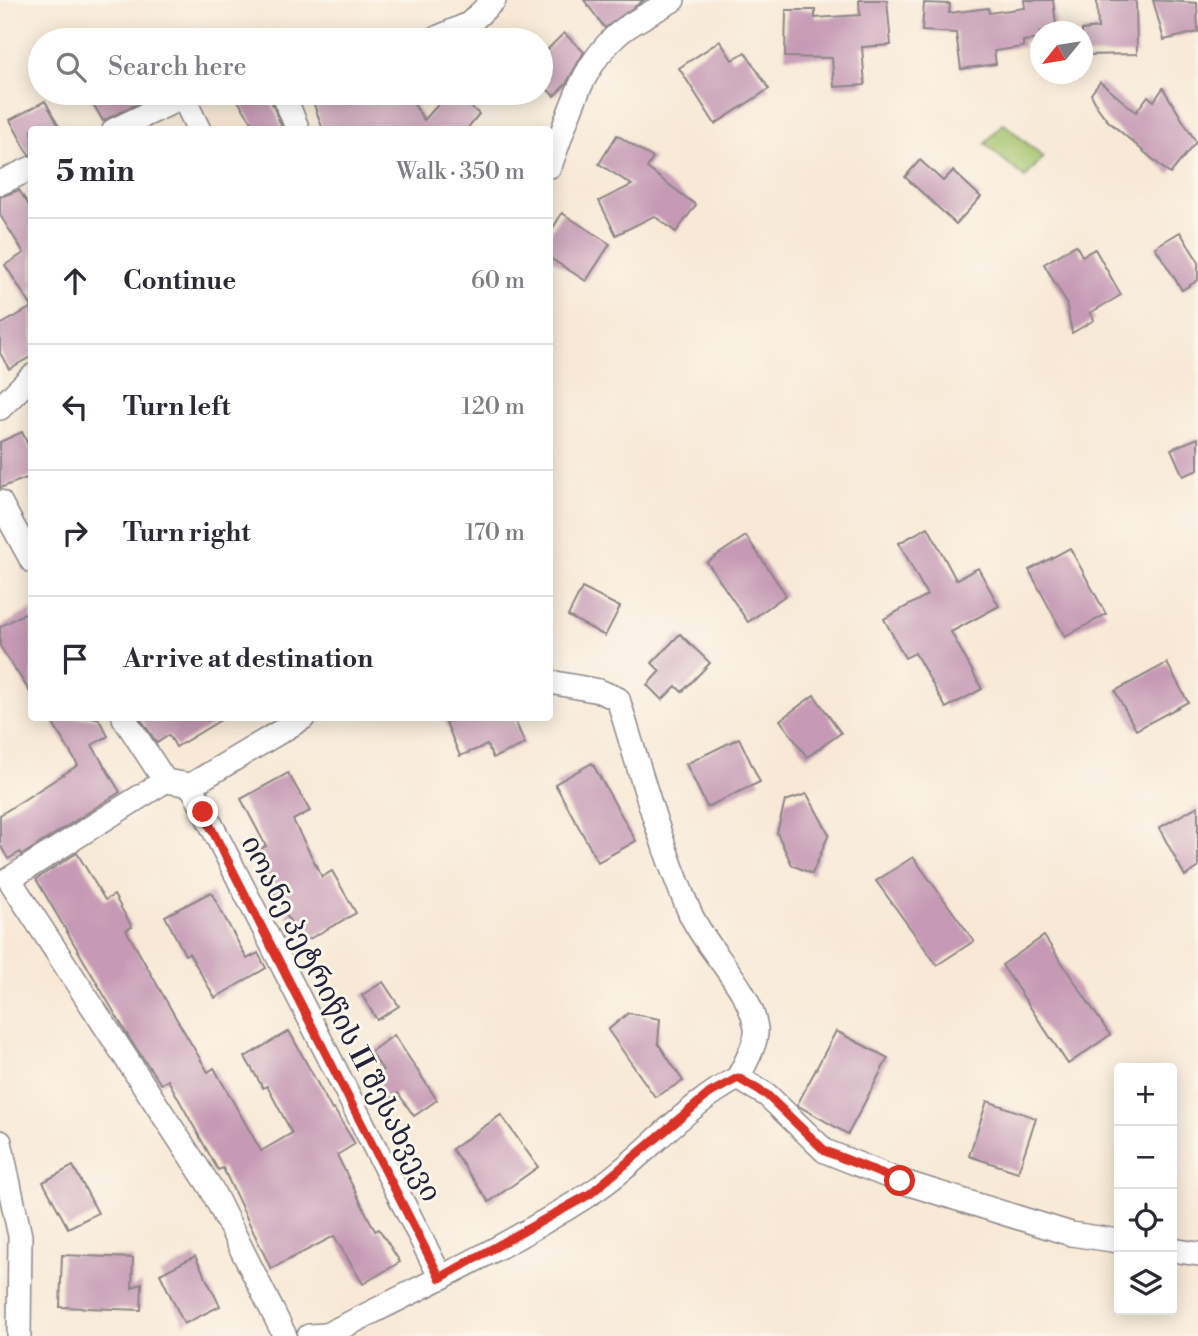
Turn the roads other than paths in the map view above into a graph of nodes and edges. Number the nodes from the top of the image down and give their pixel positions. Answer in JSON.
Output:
{"nodes":[{"id":1,"x":494,"y":0,"type":"edge"},
{"id":2,"x":673,"y":0,"type":"edge"},
{"id":3,"x":460,"y":28,"type":"edge"},
{"id":4,"x":166,"y":105,"type":"edge"},
{"id":5,"x":187,"y":105,"type":"edge"},
{"id":6,"x":289,"y":105,"type":"edge"},
{"id":7,"x":122,"y":126,"type":"edge"},
{"id":8,"x":197,"y":126,"type":"edge"},
{"id":9,"x":296,"y":126,"type":"edge"},
{"id":10,"x":553,"y":157,"type":"edge"},
{"id":11,"x":28,"y":170,"type":"edge"},
{"id":12,"x":0,"y":183,"type":"edge"},
{"id":13,"x":28,"y":380,"type":"edge"},
{"id":14,"x":0,"y":408,"type":"edge"},
{"id":15,"x":0,"y":502,"type":"edge"},
{"id":16,"x":28,"y":554,"type":"edge"},
{"id":17,"x":553,"y":683,"type":"edge"},
{"id":18,"x":126,"y":721,"type":"edge"},
{"id":19,"x":298,"y":721,"type":"edge"},
{"id":20,"x":164,"y":781,"type":"junction"},
{"id":21,"x":191,"y":785,"type":"junction"},
{"id":22,"x":738,"y":1078,"type":"junction"},
{"id":23,"x":0,"y":1142,"type":"edge"},
{"id":24,"x":1114,"y":1240,"type":"edge"},
{"id":25,"x":1177,"y":1251,"type":"edge"},
{"id":26,"x":1198,"y":1254,"type":"edge"},
{"id":27,"x":440,"y":1278,"type":"junction"},
{"id":28,"x":19,"y":1336,"type":"edge"},
{"id":29,"x":285,"y":1336,"type":"edge"},
{"id":30,"x":309,"y":1336,"type":"edge"}],
"edges":[{"from":1,"to":3,"type":"street"},
{"from":2,"to":10,"type":"street"},
{"from":4,"to":7,"type":"street"},
{"from":5,"to":8,"type":"street"},
{"from":6,"to":9,"type":"street"},
{"from":11,"to":12,"type":"street"},
{"from":13,"to":14,"type":"street"},
{"from":15,"to":16,"type":"street"},
{"from":17,"to":22,"type":"street"},
{"from":18,"to":20,"type":"street"},
{"from":19,"to":21,"type":"street"},
{"from":20,"to":21,"type":"street"},
{"from":20,"to":29,"type":"street"},
{"from":21,"to":27,"type":"street","name":"იოანე პეტრიწის II შესახვევი"},
{"from":22,"to":24,"type":"street"},
{"from":22,"to":27,"type":"street"},
{"from":23,"to":28,"type":"street"},
{"from":25,"to":26,"type":"street"},
{"from":27,"to":30,"type":"street"}]}
